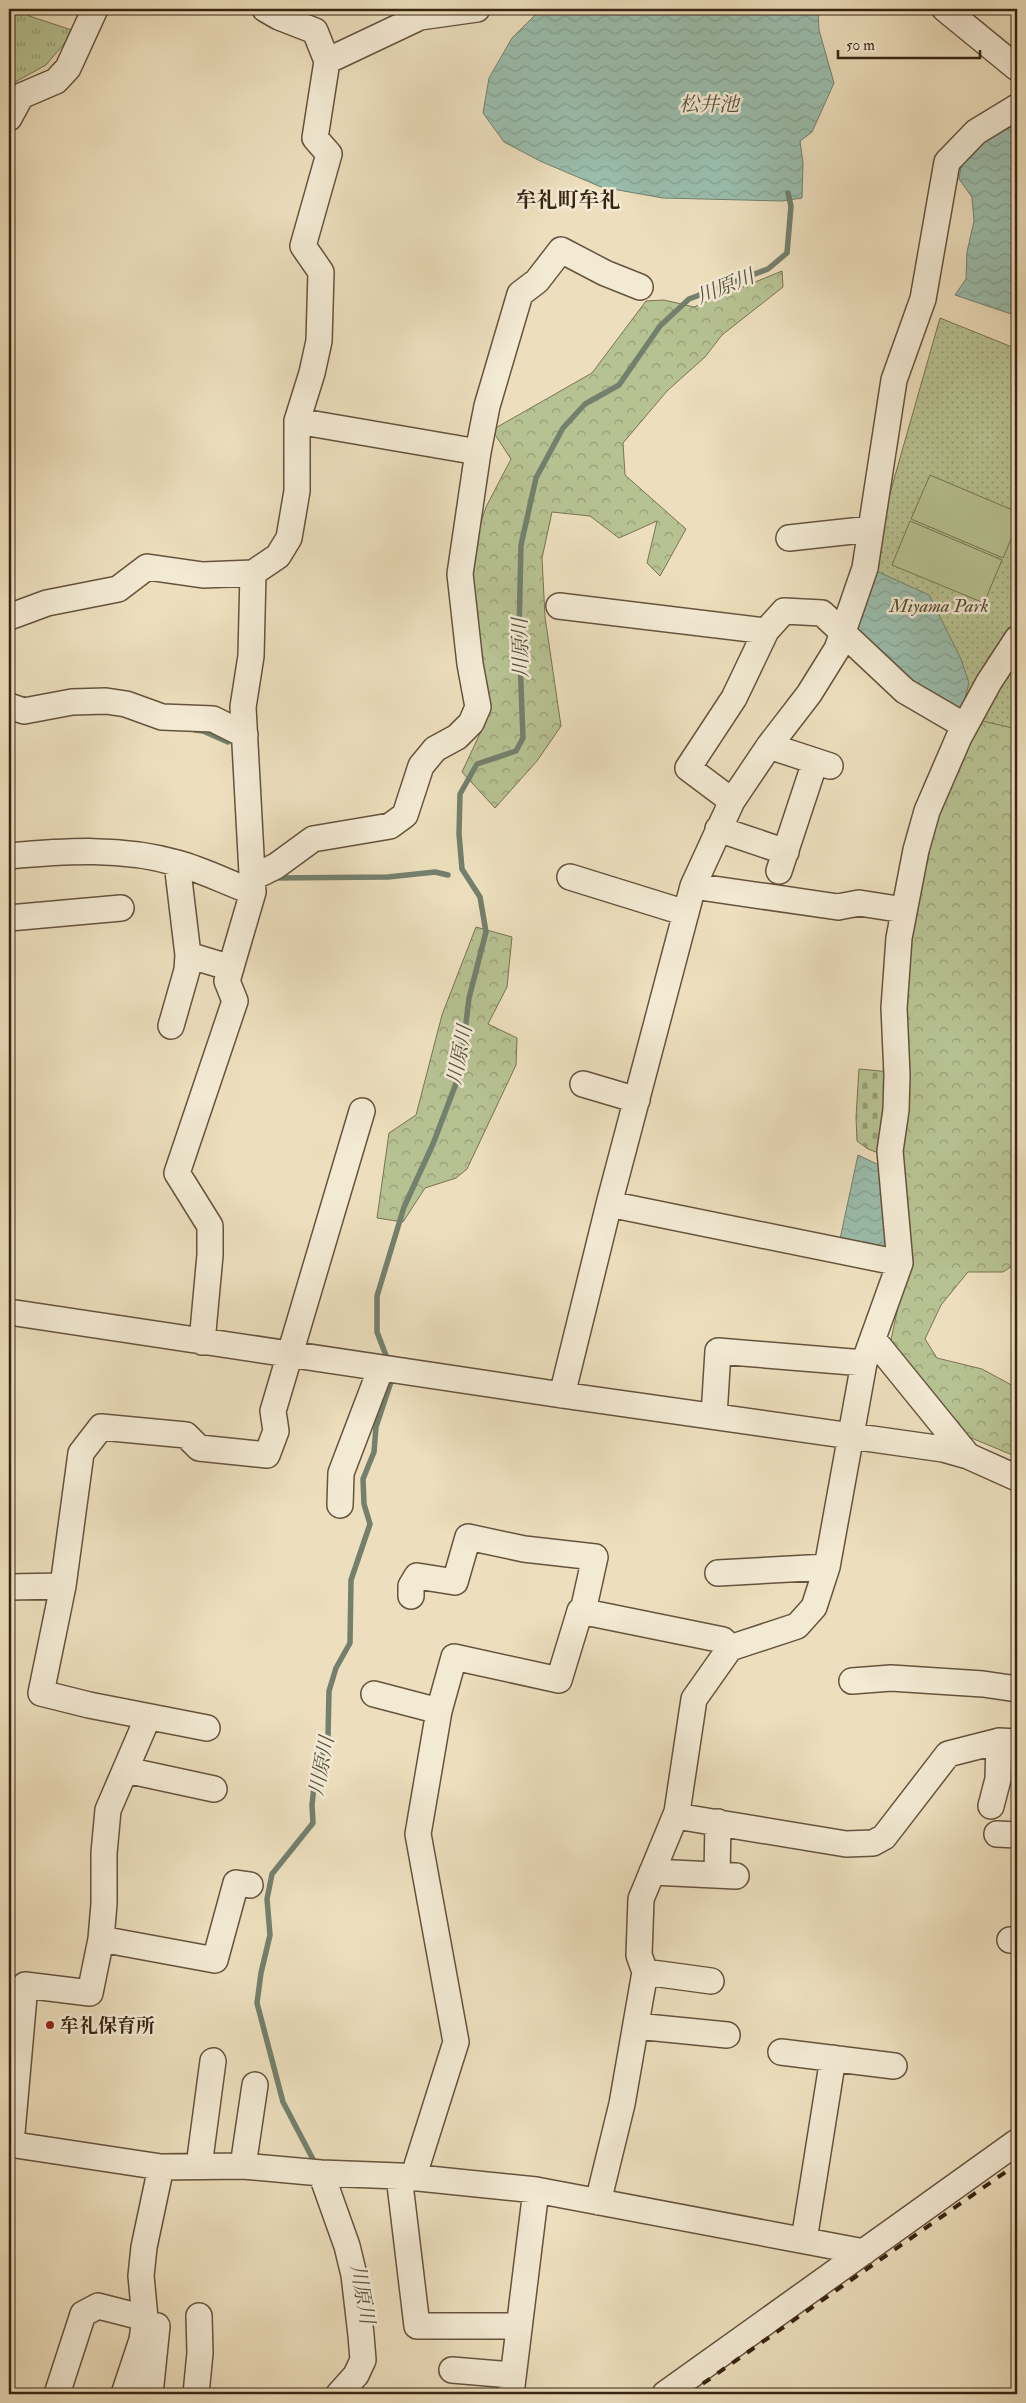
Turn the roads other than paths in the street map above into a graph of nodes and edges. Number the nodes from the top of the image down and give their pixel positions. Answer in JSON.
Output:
{"nodes":[{"id":1,"x":96,"y":9,"type":"edge"},
{"id":2,"x":266,"y":9,"type":"edge"},
{"id":3,"x":477,"y":9,"type":"edge"},
{"id":4,"x":946,"y":9,"type":"edge"},
{"id":5,"x":968,"y":9,"type":"edge"},
{"id":6,"x":312,"y":20,"type":"edge"},
{"id":7,"x":327,"y":61,"type":"junction"},
{"id":8,"x":1017,"y":68,"type":"edge"},
{"id":9,"x":1017,"y":107,"type":"edge"},
{"id":10,"x":9,"y":118,"type":"edge"},
{"id":11,"x":640,"y":287,"type":"dead end"},
{"id":12,"x":297,"y":421,"type":"junction"},
{"id":13,"x":478,"y":452,"type":"junction"},
{"id":14,"x":870,"y":529,"type":"junction"},
{"id":15,"x":789,"y":538,"type":"dead end"},
{"id":16,"x":253,"y":572,"type":"junction"},
{"id":17,"x":559,"y":606,"type":"dead end"},
{"id":18,"x":9,"y":617,"type":"edge"},
{"id":19,"x":766,"y":631,"type":"junction"},
{"id":20,"x":843,"y":632,"type":"junction"},
{"id":21,"x":1017,"y":638,"type":"edge"},
{"id":22,"x":9,"y":706,"type":"edge"},
{"id":23,"x":965,"y":726,"type":"junction"},
{"id":24,"x":245,"y":735,"type":"junction"},
{"id":25,"x":768,"y":746,"type":"junction"},
{"id":26,"x":732,"y":801,"type":"junction"},
{"id":27,"x":718,"y":829,"type":"junction"},
{"id":28,"x":9,"y":856,"type":"edge"},
{"id":29,"x":177,"y":863,"type":"junction"},
{"id":30,"x":570,"y":877,"type":"dead end"},
{"id":31,"x":252,"y":885,"type":"junction"},
{"id":32,"x":693,"y":886,"type":"junction"},
{"id":33,"x":121,"y":908,"type":"dead end"},
{"id":34,"x":904,"y":910,"type":"junction"},
{"id":35,"x":686,"y":913,"type":"junction"},
{"id":36,"x":9,"y":918,"type":"edge"},
{"id":37,"x":188,"y":955,"type":"junction"},
{"id":38,"x":231,"y":968,"type":"junction"},
{"id":39,"x":171,"y":1026,"type":"dead end"},
{"id":40,"x":583,"y":1084,"type":"dead end"},
{"id":41,"x":637,"y":1100,"type":"junction"},
{"id":42,"x":362,"y":1111,"type":"dead end"},
{"id":43,"x":609,"y":1204,"type":"junction"},
{"id":44,"x":900,"y":1263,"type":"junction"},
{"id":45,"x":9,"y":1312,"type":"edge"},
{"id":46,"x":873,"y":1339,"type":"junction"},
{"id":47,"x":202,"y":1342,"type":"junction"},
{"id":48,"x":289,"y":1354,"type":"junction"},
{"id":49,"x":864,"y":1362,"type":"junction"},
{"id":50,"x":381,"y":1368,"type":"junction"},
{"id":51,"x":562,"y":1395,"type":"junction"},
{"id":52,"x":714,"y":1416,"type":"junction"},
{"id":53,"x":849,"y":1436,"type":"junction"},
{"id":54,"x":968,"y":1456,"type":"junction"},
{"id":55,"x":1017,"y":1478,"type":"edge"},
{"id":56,"x":340,"y":1505,"type":"dead end"},
{"id":57,"x":827,"y":1567,"type":"junction"},
{"id":58,"x":718,"y":1573,"type":"dead end"},
{"id":59,"x":63,"y":1586,"type":"junction"},
{"id":60,"x":9,"y":1587,"type":"edge"},
{"id":61,"x":411,"y":1596,"type":"dead end"},
{"id":62,"x":583,"y":1612,"type":"junction"},
{"id":63,"x":730,"y":1648,"type":"junction"},
{"id":64,"x":852,"y":1681,"type":"dead end"},
{"id":65,"x":1017,"y":1689,"type":"edge"},
{"id":66,"x":374,"y":1694,"type":"dead end"},
{"id":67,"x":439,"y":1711,"type":"junction"},
{"id":68,"x":148,"y":1717,"type":"junction"},
{"id":69,"x":207,"y":1728,"type":"dead end"},
{"id":70,"x":1008,"y":1741,"type":"edge"},
{"id":71,"x":126,"y":1770,"type":"junction"},
{"id":72,"x":199,"y":1791,"type":"dead end"},
{"id":73,"x":991,"y":1806,"type":"dead end"},
{"id":74,"x":676,"y":1816,"type":"junction"},
{"id":75,"x":718,"y":1822,"type":"junction"},
{"id":76,"x":652,"y":1872,"type":"junction"},
{"id":77,"x":250,"y":1886,"type":"dead end"},
{"id":78,"x":101,"y":1939,"type":"junction"},
{"id":79,"x":645,"y":1972,"type":"junction"},
{"id":80,"x":711,"y":1981,"type":"dead end"},
{"id":81,"x":636,"y":2026,"type":"junction"},
{"id":82,"x":727,"y":2035,"type":"dead end"},
{"id":83,"x":781,"y":2052,"type":"dead end"},
{"id":84,"x":833,"y":2058,"type":"junction"},
{"id":85,"x":213,"y":2061,"type":"dead end"},
{"id":86,"x":894,"y":2066,"type":"dead end"},
{"id":87,"x":255,"y":2085,"type":"dead end"},
{"id":88,"x":1017,"y":2142,"type":"edge"},
{"id":89,"x":10,"y":2144,"type":"edge"},
{"id":90,"x":179,"y":2166,"type":"junction"},
{"id":91,"x":243,"y":2166,"type":"junction"},
{"id":92,"x":321,"y":2173,"type":"junction"},
{"id":93,"x":406,"y":2177,"type":"junction"},
{"id":94,"x":536,"y":2190,"type":"junction"},
{"id":95,"x":598,"y":2202,"type":"junction"},
{"id":96,"x":804,"y":2240,"type":"junction"},
{"id":97,"x":864,"y":2252,"type":"junction"},
{"id":98,"x":199,"y":2316,"type":"dead end"},
{"id":99,"x":145,"y":2318,"type":"junction"},
{"id":100,"x":518,"y":2326,"type":"junction"},
{"id":101,"x":452,"y":2370,"type":"dead end"},
{"id":102,"x":512,"y":2384,"type":"edge"},
{"id":103,"x":57,"y":2394,"type":"edge"},
{"id":104,"x":124,"y":2394,"type":"edge"},
{"id":105,"x":150,"y":2394,"type":"edge"},
{"id":106,"x":196,"y":2394,"type":"edge"},
{"id":107,"x":339,"y":2394,"type":"edge"},
{"id":108,"x":665,"y":2394,"type":"edge"}],
"edges":[{"from":1,"to":10,"type":"street"},
{"from":2,"to":6,"type":"street"},
{"from":3,"to":7,"type":"street"},
{"from":4,"to":8,"type":"street"},
{"from":5,"to":8,"type":"street"},
{"from":6,"to":7,"type":"street"},
{"from":7,"to":12,"type":"street"},
{"from":9,"to":14,"type":"street"},
{"from":11,"to":13,"type":"street"},
{"from":12,"to":13,"type":"street"},
{"from":12,"to":16,"type":"street"},
{"from":13,"to":31,"type":"street"},
{"from":14,"to":15,"type":"street"},
{"from":14,"to":20,"type":"street"},
{"from":16,"to":18,"type":"street"},
{"from":16,"to":24,"type":"street"},
{"from":17,"to":19,"type":"street"},
{"from":19,"to":20,"type":"street"},
{"from":19,"to":26,"type":"street"},
{"from":20,"to":23,"type":"street"},
{"from":20,"to":25,"type":"street"},
{"from":21,"to":23,"type":"street"},
{"from":22,"to":24,"type":"street"},
{"from":23,"to":34,"type":"street"},
{"from":24,"to":31,"type":"street"},
{"from":25,"to":26,"type":"street"},
{"from":25,"to":27,"type":"street"},
{"from":26,"to":27,"type":"street"},
{"from":27,"to":32,"type":"street"},
{"from":28,"to":29,"type":"street"},
{"from":29,"to":31,"type":"street"},
{"from":29,"to":37,"type":"street"},
{"from":30,"to":35,"type":"street"},
{"from":31,"to":38,"type":"street"},
{"from":32,"to":34,"type":"street"},
{"from":32,"to":35,"type":"street"},
{"from":33,"to":36,"type":"street"},
{"from":34,"to":44,"type":"street"},
{"from":35,"to":41,"type":"street"},
{"from":37,"to":38,"type":"street"},
{"from":37,"to":39,"type":"street"},
{"from":38,"to":47,"type":"street"},
{"from":40,"to":41,"type":"street"},
{"from":41,"to":43,"type":"street"},
{"from":42,"to":48,"type":"street"},
{"from":43,"to":44,"type":"street"},
{"from":43,"to":51,"type":"street"},
{"from":44,"to":46,"type":"street"},
{"from":45,"to":47,"type":"street"},
{"from":46,"to":49,"type":"street"},
{"from":46,"to":54,"type":"street"},
{"from":47,"to":48,"type":"street"},
{"from":48,"to":50,"type":"street"},
{"from":48,"to":59,"type":"street"},
{"from":49,"to":52,"type":"street"},
{"from":49,"to":53,"type":"street"},
{"from":50,"to":51,"type":"street"},
{"from":50,"to":56,"type":"street"},
{"from":51,"to":52,"type":"street"},
{"from":52,"to":53,"type":"street"},
{"from":53,"to":54,"type":"street"},
{"from":53,"to":57,"type":"street"},
{"from":54,"to":55,"type":"street"},
{"from":57,"to":58,"type":"street"},
{"from":57,"to":63,"type":"street"},
{"from":59,"to":60,"type":"street"},
{"from":59,"to":68,"type":"street"},
{"from":61,"to":62,"type":"street"},
{"from":62,"to":63,"type":"street"},
{"from":62,"to":67,"type":"street"},
{"from":63,"to":74,"type":"street"},
{"from":64,"to":65,"type":"street"},
{"from":66,"to":67,"type":"street"},
{"from":67,"to":93,"type":"street"},
{"from":68,"to":69,"type":"street"},
{"from":68,"to":71,"type":"street"},
{"from":70,"to":73,"type":"street"},
{"from":70,"to":75,"type":"street"},
{"from":71,"to":72,"type":"street"},
{"from":71,"to":78,"type":"street"},
{"from":74,"to":75,"type":"street"},
{"from":74,"to":76,"type":"street"},
{"from":75,"to":76,"type":"street"},
{"from":76,"to":79,"type":"street"},
{"from":77,"to":78,"type":"street"},
{"from":78,"to":89,"type":"street"},
{"from":79,"to":80,"type":"street"},
{"from":79,"to":81,"type":"street"},
{"from":81,"to":82,"type":"street"},
{"from":81,"to":95,"type":"street"},
{"from":83,"to":84,"type":"street"},
{"from":84,"to":86,"type":"street"},
{"from":84,"to":96,"type":"street"},
{"from":85,"to":90,"type":"street"},
{"from":87,"to":91,"type":"street"},
{"from":88,"to":97,"type":"street"},
{"from":89,"to":90,"type":"street"},
{"from":90,"to":91,"type":"street"},
{"from":90,"to":99,"type":"street"},
{"from":90,"to":105,"type":"street"},
{"from":91,"to":92,"type":"street"},
{"from":92,"to":93,"type":"street"},
{"from":92,"to":107,"type":"street"},
{"from":93,"to":94,"type":"street"},
{"from":93,"to":100,"type":"street"},
{"from":94,"to":95,"type":"street"},
{"from":94,"to":100,"type":"street"},
{"from":95,"to":96,"type":"street"},
{"from":96,"to":97,"type":"street"},
{"from":97,"to":108,"type":"street"},
{"from":98,"to":106,"type":"street"},
{"from":99,"to":103,"type":"street"},
{"from":99,"to":104,"type":"street"},
{"from":100,"to":102,"type":"street"},
{"from":101,"to":102,"type":"street"}]}
